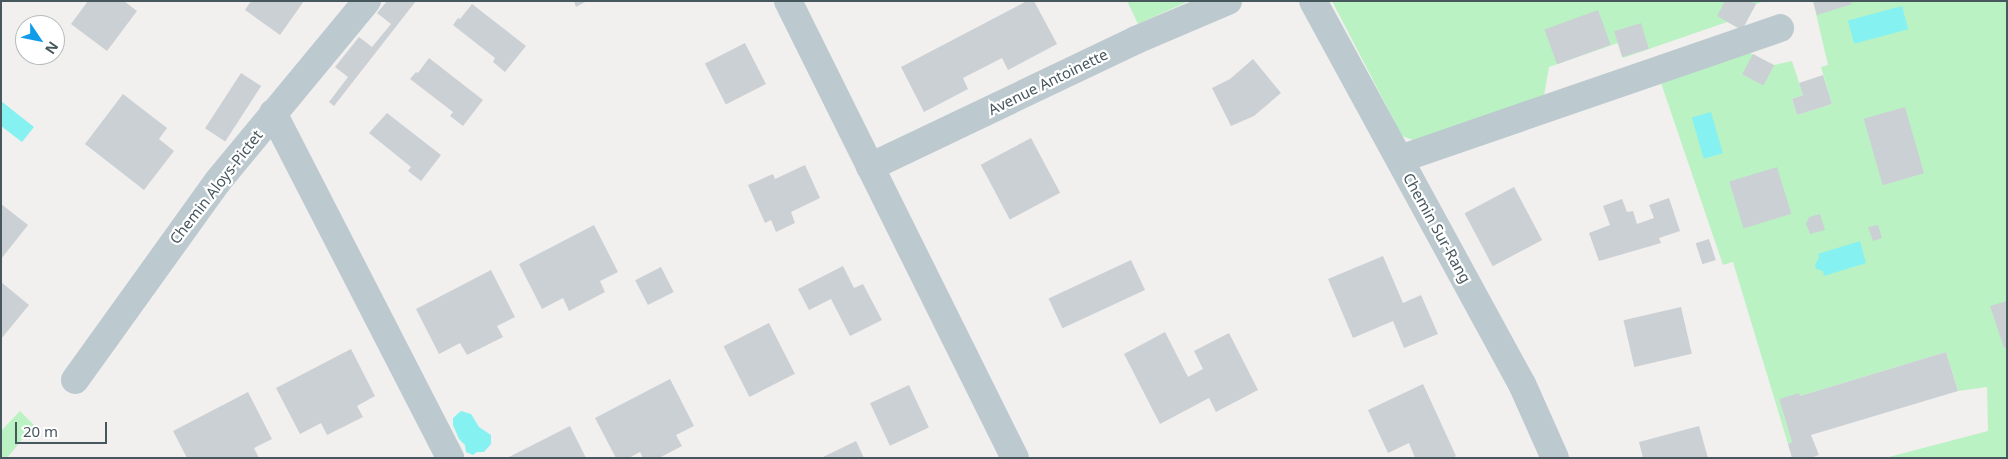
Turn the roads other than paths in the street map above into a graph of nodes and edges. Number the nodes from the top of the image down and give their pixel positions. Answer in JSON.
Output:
{"nodes":[{"id":1,"x":367,"y":1,"type":"edge"},
{"id":2,"x":788,"y":1,"type":"edge"},
{"id":3,"x":1228,"y":1,"type":"edge"},
{"id":4,"x":1313,"y":1,"type":"edge"},
{"id":5,"x":1780,"y":28,"type":"dead end"},
{"id":6,"x":273,"y":113,"type":"junction"},
{"id":7,"x":1400,"y":159,"type":"junction"},
{"id":8,"x":870,"y":167,"type":"junction"},
{"id":9,"x":75,"y":380,"type":"dead end"},
{"id":10,"x":450,"y":458,"type":"edge"},
{"id":11,"x":1015,"y":458,"type":"edge"},
{"id":12,"x":1555,"y":458,"type":"edge"}],
"edges":[{"from":1,"to":6,"type":"street","name":"Chemin Aloys-Pictet"},
{"from":2,"to":8,"type":"street"},
{"from":3,"to":8,"type":"street","name":"Avenue Antoinette"},
{"from":4,"to":7,"type":"street","name":"Chemin Sur-Rang"},
{"from":5,"to":7,"type":"street"},
{"from":6,"to":9,"type":"street","name":"Chemin Aloys-Pictet"},
{"from":6,"to":10,"type":"street"},
{"from":7,"to":12,"type":"street","name":"Chemin Sur-Rang"},
{"from":8,"to":11,"type":"street"}]}
